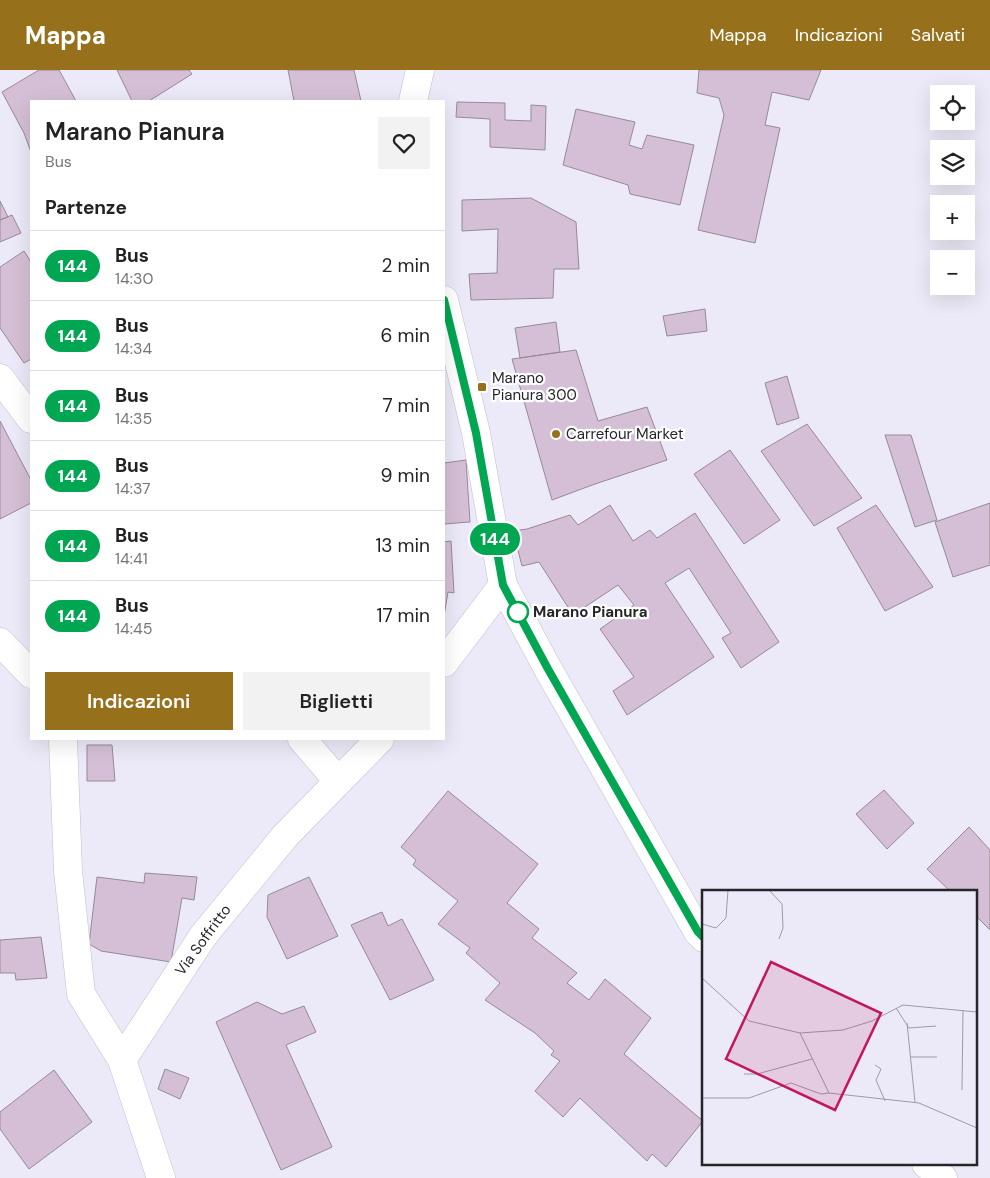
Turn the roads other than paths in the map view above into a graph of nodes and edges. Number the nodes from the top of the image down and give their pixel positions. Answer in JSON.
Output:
{"nodes":[{"id":1,"x":420,"y":70,"type":"edge"},
{"id":2,"x":414,"y":100,"type":"edge"},
{"id":3,"x":445,"y":304,"type":"edge"},
{"id":4,"x":0,"y":378,"type":"edge"},
{"id":5,"x":30,"y":418,"type":"edge"},
{"id":6,"x":503,"y":585,"type":"junction"},
{"id":7,"x":0,"y":642,"type":"edge"},
{"id":8,"x":445,"y":662,"type":"edge"},
{"id":9,"x":30,"y":673,"type":"edge"},
{"id":10,"x":63,"y":740,"type":"edge"},
{"id":11,"x":303,"y":740,"type":"edge"},
{"id":12,"x":379,"y":740,"type":"edge"},
{"id":13,"x":338,"y":781,"type":"junction"},
{"id":14,"x":702,"y":936,"type":"edge"},
{"id":15,"x":122,"y":1060,"type":"junction"},
{"id":16,"x":928,"y":1166,"type":"edge"},
{"id":17,"x":161,"y":1178,"type":"edge"},
{"id":18,"x":943,"y":1178,"type":"edge"}],
"edges":[{"from":1,"to":2,"type":"street"},
{"from":3,"to":6,"type":"street"},
{"from":4,"to":5,"type":"street"},
{"from":6,"to":8,"type":"street"},
{"from":6,"to":14,"type":"street"},
{"from":7,"to":9,"type":"street"},
{"from":10,"to":15,"type":"street"},
{"from":11,"to":13,"type":"street"},
{"from":12,"to":13,"type":"street","name":"Via Soffritto"},
{"from":13,"to":15,"type":"street","name":"Via Soffritto"},
{"from":15,"to":17,"type":"street"},
{"from":16,"to":18,"type":"street"}]}
